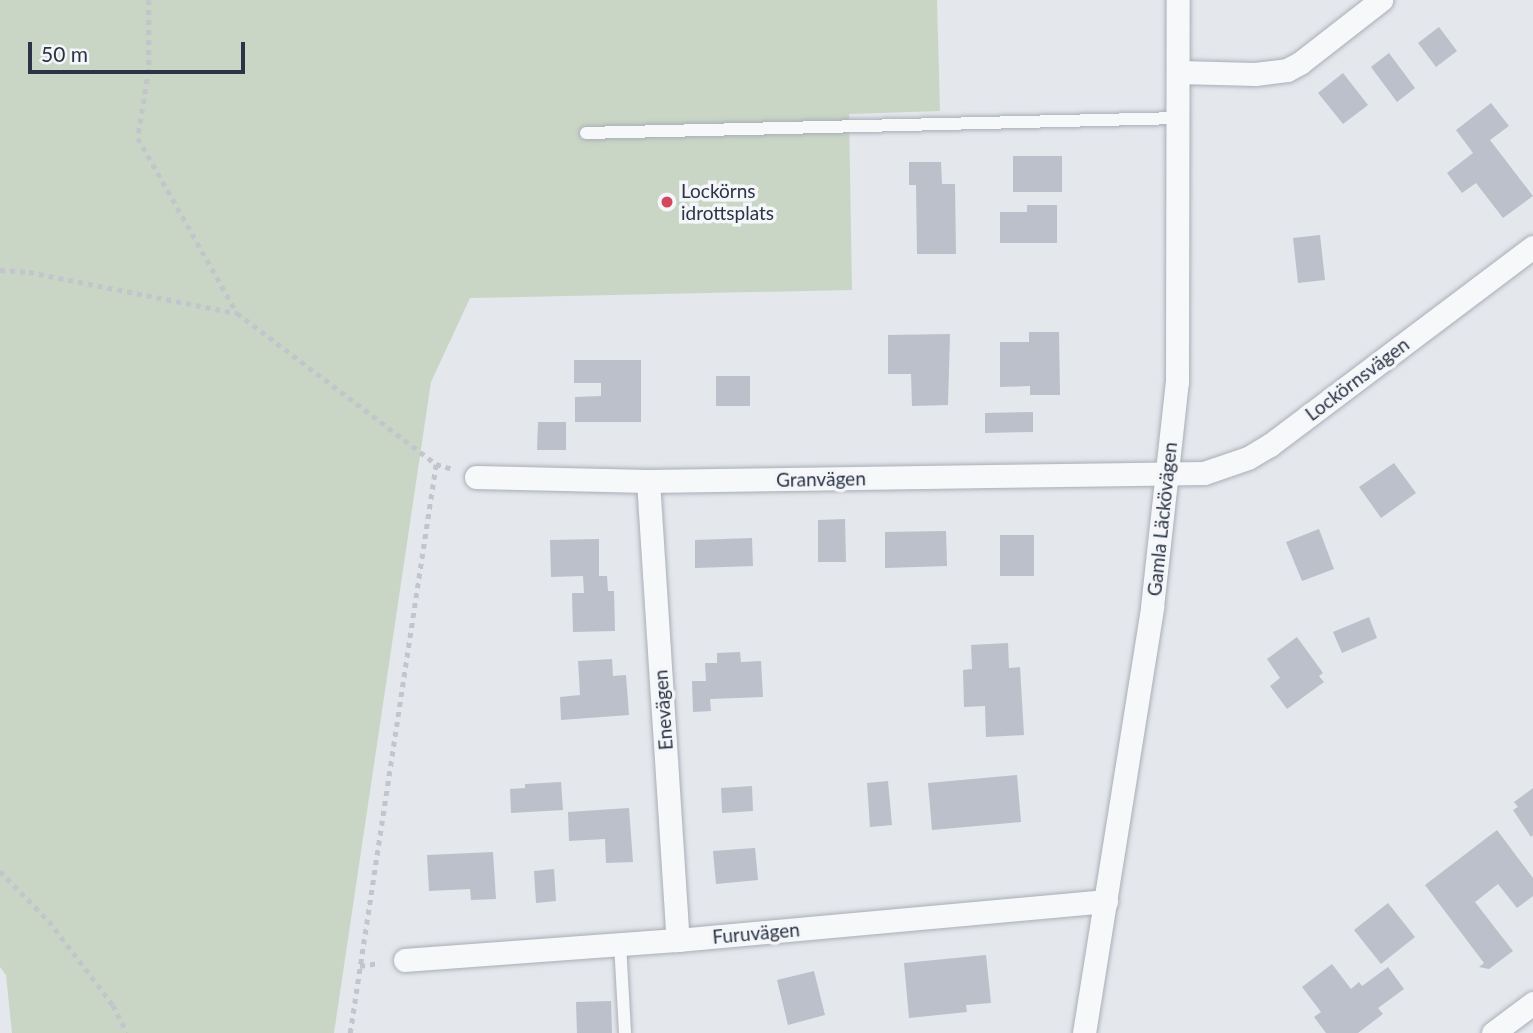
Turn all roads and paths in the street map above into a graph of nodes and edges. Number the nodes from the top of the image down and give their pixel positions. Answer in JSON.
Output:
{"nodes":[{"id":1,"x":149,"y":0,"type":"edge"},
{"id":2,"x":1178,"y":0,"type":"edge"},
{"id":3,"x":1381,"y":0,"type":"edge"},
{"id":4,"x":1179,"y":72,"type":"junction"},
{"id":5,"x":1179,"y":118,"type":"junction"},
{"id":6,"x":586,"y":133,"type":"dead end"},
{"id":7,"x":1533,"y":247,"type":"edge"},
{"id":8,"x":0,"y":270,"type":"edge"},
{"id":9,"x":237,"y":313,"type":"junction"},
{"id":10,"x":436,"y":464,"type":"junction"},
{"id":11,"x":1167,"y":475,"type":"junction"},
{"id":12,"x":476,"y":477,"type":"joint"},
{"id":13,"x":648,"y":481,"type":"junction"},
{"id":14,"x":0,"y":871,"type":"edge"},
{"id":15,"x":1106,"y":901,"type":"junction"},
{"id":16,"x":678,"y":940,"type":"junction"},
{"id":17,"x":620,"y":943,"type":"junction"},
{"id":18,"x":405,"y":960,"type":"dead end"},
{"id":19,"x":1533,"y":1003,"type":"edge"},
{"id":20,"x":127,"y":1033,"type":"edge"},
{"id":21,"x":350,"y":1033,"type":"edge"},
{"id":22,"x":625,"y":1033,"type":"edge"},
{"id":23,"x":1084,"y":1033,"type":"edge"},
{"id":24,"x":1493,"y":1033,"type":"edge"}],
"edges":[{"from":1,"to":9,"type":"path"},
{"from":2,"to":4,"type":"street","name":"Gamla Läckövägen"},
{"from":3,"to":4,"type":"street"},
{"from":4,"to":5,"type":"street","name":"Gamla Läckövägen"},
{"from":5,"to":6,"type":"lane"},
{"from":5,"to":11,"type":"street","name":"Gamla Läckövägen"},
{"from":7,"to":11,"type":"street","name":"Lockörnsvägen"},
{"from":8,"to":9,"type":"path"},
{"from":9,"to":10,"type":"path"},
{"from":10,"to":12,"type":"path"},
{"from":10,"to":21,"type":"path"},
{"from":11,"to":13,"type":"street","name":"Granvägen"},
{"from":11,"to":15,"type":"street","name":"Gamla Läckövägen"},
{"from":12,"to":13,"type":"street","name":"Granvägen"},
{"from":13,"to":16,"type":"street","name":"Enevägen"},
{"from":14,"to":20,"type":"path"},
{"from":15,"to":16,"type":"street","name":"Furuvägen"},
{"from":15,"to":23,"type":"street","name":"Gamla Läckövägen"},
{"from":16,"to":17,"type":"street","name":"Furuvägen"},
{"from":17,"to":18,"type":"street","name":"Furuvägen"},
{"from":17,"to":22,"type":"lane"},
{"from":19,"to":24,"type":"street"}]}
